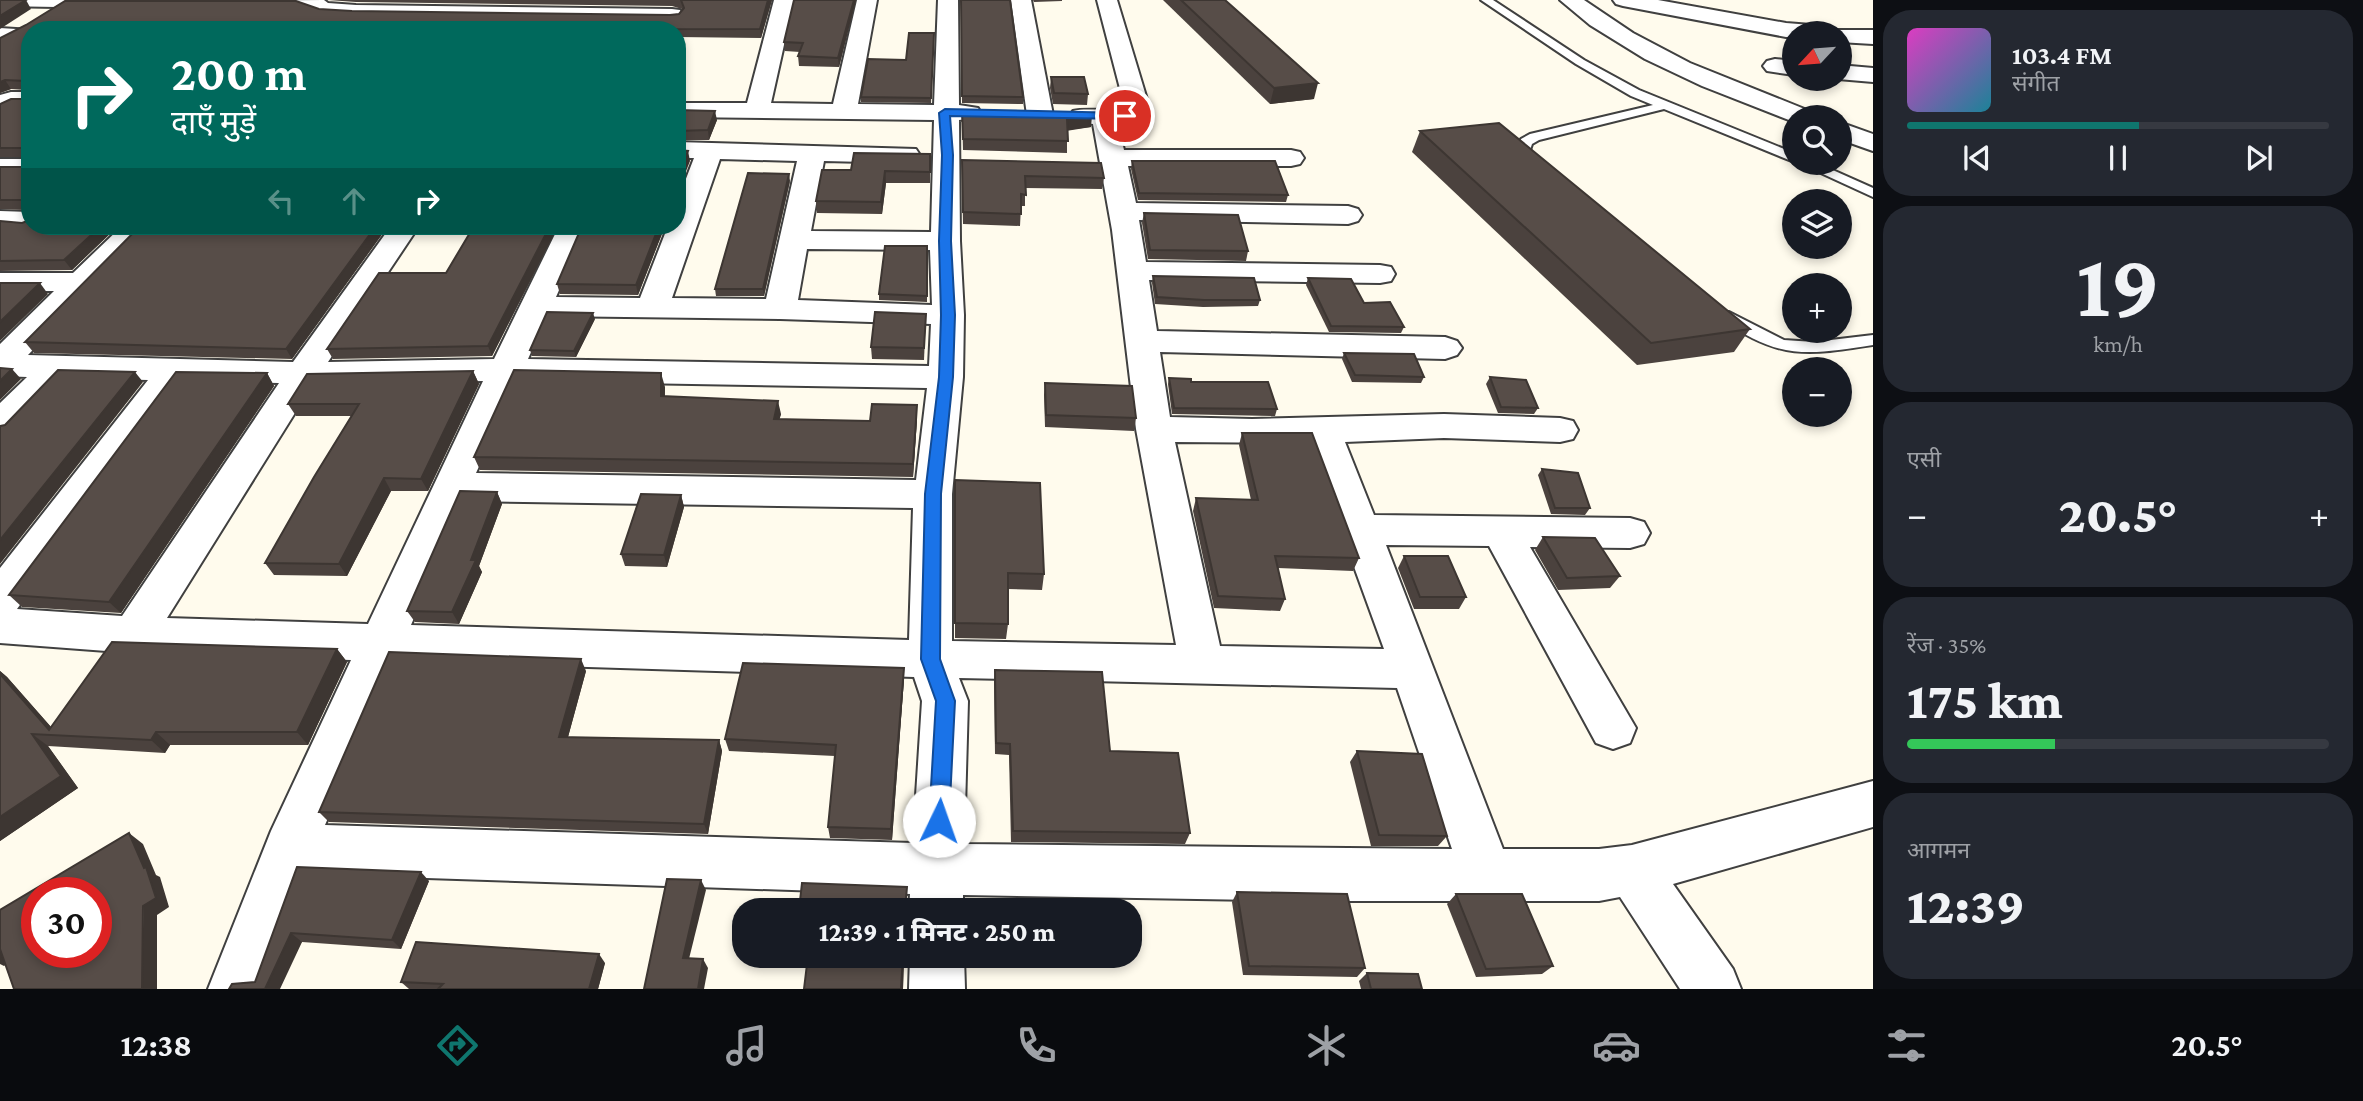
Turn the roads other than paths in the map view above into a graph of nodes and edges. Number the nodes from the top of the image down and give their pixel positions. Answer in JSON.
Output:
{"nodes":[{"id":1,"x":784,"y":0,"type":"edge"},
{"id":2,"x":867,"y":0,"type":"edge"},
{"id":3,"x":948,"y":0,"type":"edge"},
{"id":4,"x":1021,"y":0,"type":"edge"},
{"id":5,"x":1107,"y":0,"type":"edge"},
{"id":6,"x":1486,"y":0,"type":"edge"},
{"id":7,"x":1570,"y":0,"type":"edge"},
{"id":8,"x":1623,"y":0,"type":"edge"},
{"id":9,"x":0,"y":1,"type":"edge"},
{"id":10,"x":63,"y":1,"type":"edge"},
{"id":11,"x":194,"y":1,"type":"edge"},
{"id":12,"x":128,"y":2,"type":"edge"},
{"id":13,"x":593,"y":7,"type":"edge"},
{"id":14,"x":672,"y":15,"type":"edge"},
{"id":15,"x":34,"y":21,"type":"edge"},
{"id":16,"x":1782,"y":29,"type":"edge"},
{"id":17,"x":1852,"y":35,"type":"edge"},
{"id":18,"x":1873,"y":37,"type":"edge"},
{"id":19,"x":1852,"y":73,"type":"edge"},
{"id":20,"x":1873,"y":75,"type":"edge"},
{"id":21,"x":21,"y":99,"type":"edge"},
{"id":22,"x":1663,"y":106,"type":"junction"},
{"id":23,"x":0,"y":107,"type":"edge"},
{"id":24,"x":686,"y":110,"type":"edge"},
{"id":25,"x":1782,"y":110,"type":"edge"},
{"id":26,"x":757,"y":111,"type":"junction"},
{"id":27,"x":844,"y":112,"type":"junction"},
{"id":28,"x":945,"y":113,"type":"junction"},
{"id":29,"x":1040,"y":115,"type":"junction"},
{"id":30,"x":1104,"y":116,"type":"junction"},
{"id":31,"x":1852,"y":135,"type":"edge"},
{"id":32,"x":1873,"y":143,"type":"edge"},
{"id":33,"x":686,"y":150,"type":"edge"},
{"id":34,"x":710,"y":151,"type":"junction"},
{"id":35,"x":812,"y":153,"type":"junction"},
{"id":36,"x":1782,"y":153,"type":"edge"},
{"id":37,"x":1291,"y":158,"type":"dead end"},
{"id":38,"x":957,"y":159,"type":"junction"},
{"id":39,"x":1104,"y":162,"type":"junction"},
{"id":40,"x":0,"y":167,"type":"edge"},
{"id":41,"x":21,"y":167,"type":"edge"},
{"id":42,"x":1544,"y":175,"type":"edge"},
{"id":43,"x":1833,"y":175,"type":"edge"},
{"id":44,"x":1873,"y":193,"type":"edge"},
{"id":45,"x":1123,"y":211,"type":"junction"},
{"id":46,"x":1348,"y":215,"type":"dead end"},
{"id":47,"x":686,"y":216,"type":"edge"},
{"id":48,"x":0,"y":220,"type":"edge"},
{"id":49,"x":21,"y":221,"type":"edge"},
{"id":50,"x":129,"y":235,"type":"edge"},
{"id":51,"x":399,"y":235,"type":"edge"},
{"id":52,"x":569,"y":235,"type":"edge"},
{"id":53,"x":679,"y":235,"type":"edge"},
{"id":54,"x":794,"y":240,"type":"junction"},
{"id":55,"x":945,"y":241,"type":"junction"},
{"id":56,"x":1133,"y":271,"type":"junction"},
{"id":57,"x":1380,"y":274,"type":"dead end"},
{"id":58,"x":0,"y":282,"type":"edge"},
{"id":59,"x":82,"y":282,"type":"junction"},
{"id":60,"x":537,"y":306,"type":"junction"},
{"id":61,"x":652,"y":309,"type":"junction"},
{"id":62,"x":780,"y":309,"type":"junction"},
{"id":63,"x":1721,"y":312,"type":"edge"},
{"id":64,"x":948,"y":315,"type":"junction"},
{"id":65,"x":1873,"y":340,"type":"edge"},
{"id":66,"x":1142,"y":341,"type":"junction"},
{"id":67,"x":1445,"y":348,"type":"dead end"},
{"id":68,"x":0,"y":364,"type":"edge"},
{"id":69,"x":57,"y":366,"type":"junction"},
{"id":70,"x":175,"y":368,"type":"junction"},
{"id":71,"x":507,"y":370,"type":"junction"},
{"id":72,"x":303,"y":373,"type":"junction"},
{"id":73,"x":946,"y":377,"type":"junction"},
{"id":74,"x":0,"y":425,"type":"edge"},
{"id":75,"x":1154,"y":429,"type":"junction"},
{"id":76,"x":1322,"y":430,"type":"junction"},
{"id":77,"x":1560,"y":430,"type":"dead end"},
{"id":78,"x":451,"y":487,"type":"junction"},
{"id":79,"x":933,"y":494,"type":"junction"},
{"id":80,"x":1361,"y":530,"type":"junction"},
{"id":81,"x":1500,"y":531,"type":"junction"},
{"id":82,"x":1630,"y":533,"type":"dead end"},
{"id":83,"x":0,"y":599,"type":"edge"},
{"id":84,"x":0,"y":625,"type":"edge"},
{"id":85,"x":133,"y":635,"type":"junction"},
{"id":86,"x":381,"y":642,"type":"junction"},
{"id":87,"x":930,"y":659,"type":"junction"},
{"id":88,"x":1201,"y":663,"type":"junction"},
{"id":89,"x":1413,"y":669,"type":"junction"},
{"id":90,"x":1613,"y":729,"type":"dead end"},
{"id":91,"x":1873,"y":804,"type":"edge"},
{"id":92,"x":289,"y":849,"type":"junction"},
{"id":93,"x":1632,"y":870,"type":"junction"},
{"id":94,"x":1487,"y":875,"type":"junction"},
{"id":95,"x":936,"y":890,"type":"edge"},
{"id":96,"x":937,"y":968,"type":"edge"},
{"id":97,"x":236,"y":989,"type":"edge"},
{"id":98,"x":937,"y":989,"type":"edge"},
{"id":99,"x":1713,"y":989,"type":"edge"}],
"edges":[{"from":1,"to":26,"type":"street"},
{"from":2,"to":27,"type":"street"},
{"from":3,"to":28,"type":"street"},
{"from":4,"to":29,"type":"street"},
{"from":5,"to":30,"type":"street"},
{"from":6,"to":22,"type":"lane"},
{"from":7,"to":25,"type":"street"},
{"from":8,"to":16,"type":"street"},
{"from":9,"to":10,"type":"street"},
{"from":10,"to":12,"type":"street"},
{"from":10,"to":15,"type":"street"},
{"from":11,"to":13,"type":"street"},
{"from":13,"to":14,"type":"street"},
{"from":17,"to":18,"type":"street"},
{"from":19,"to":20,"type":"street"},
{"from":21,"to":23,"type":"street"},
{"from":22,"to":36,"type":"lane"},
{"from":22,"to":42,"type":"lane"},
{"from":24,"to":26,"type":"street"},
{"from":26,"to":27,"type":"street"},
{"from":27,"to":28,"type":"street"},
{"from":28,"to":29,"type":"street"},
{"from":28,"to":38,"type":"street"},
{"from":29,"to":30,"type":"street"},
{"from":30,"to":39,"type":"street"},
{"from":31,"to":32,"type":"street"},
{"from":33,"to":34,"type":"street"},
{"from":34,"to":35,"type":"street"},
{"from":34,"to":47,"type":"street"},
{"from":35,"to":38,"type":"street"},
{"from":35,"to":54,"type":"street"},
{"from":37,"to":39,"type":"street"},
{"from":38,"to":55,"type":"street"},
{"from":39,"to":45,"type":"street"},
{"from":40,"to":41,"type":"street"},
{"from":43,"to":44,"type":"lane"},
{"from":45,"to":46,"type":"street"},
{"from":45,"to":56,"type":"street"},
{"from":48,"to":49,"type":"street"},
{"from":50,"to":59,"type":"street"},
{"from":51,"to":72,"type":"street"},
{"from":52,"to":60,"type":"street"},
{"from":53,"to":61,"type":"street"},
{"from":54,"to":55,"type":"street"},
{"from":54,"to":62,"type":"street"},
{"from":55,"to":64,"type":"street"},
{"from":56,"to":57,"type":"street"},
{"from":56,"to":66,"type":"street"},
{"from":58,"to":59,"type":"street"},
{"from":59,"to":68,"type":"street"},
{"from":60,"to":61,"type":"street"},
{"from":60,"to":71,"type":"street"},
{"from":61,"to":62,"type":"street"},
{"from":62,"to":64,"type":"street"},
{"from":63,"to":65,"type":"lane"},
{"from":64,"to":73,"type":"street"},
{"from":66,"to":67,"type":"street"},
{"from":66,"to":75,"type":"street"},
{"from":68,"to":69,"type":"street"},
{"from":69,"to":70,"type":"street"},
{"from":69,"to":74,"type":"street"},
{"from":70,"to":72,"type":"street"},
{"from":70,"to":83,"type":"street"},
{"from":71,"to":72,"type":"street"},
{"from":71,"to":73,"type":"street"},
{"from":71,"to":78,"type":"street"},
{"from":72,"to":85,"type":"street"},
{"from":73,"to":79,"type":"street"},
{"from":75,"to":76,"type":"street"},
{"from":75,"to":88,"type":"street"},
{"from":76,"to":77,"type":"street"},
{"from":76,"to":80,"type":"street"},
{"from":78,"to":79,"type":"street"},
{"from":78,"to":86,"type":"street"},
{"from":79,"to":87,"type":"street"},
{"from":80,"to":81,"type":"street"},
{"from":80,"to":89,"type":"street"},
{"from":81,"to":82,"type":"street"},
{"from":81,"to":90,"type":"street"},
{"from":84,"to":85,"type":"street"},
{"from":85,"to":86,"type":"street"},
{"from":86,"to":87,"type":"street"},
{"from":86,"to":92,"type":"street"},
{"from":87,"to":88,"type":"street"},
{"from":87,"to":95,"type":"street"},
{"from":88,"to":89,"type":"street"},
{"from":89,"to":94,"type":"street"},
{"from":91,"to":93,"type":"street"},
{"from":92,"to":95,"type":"street"},
{"from":92,"to":97,"type":"street"},
{"from":93,"to":94,"type":"street"},
{"from":93,"to":99,"type":"street"},
{"from":94,"to":95,"type":"street"},
{"from":96,"to":98,"type":"street"}]}
